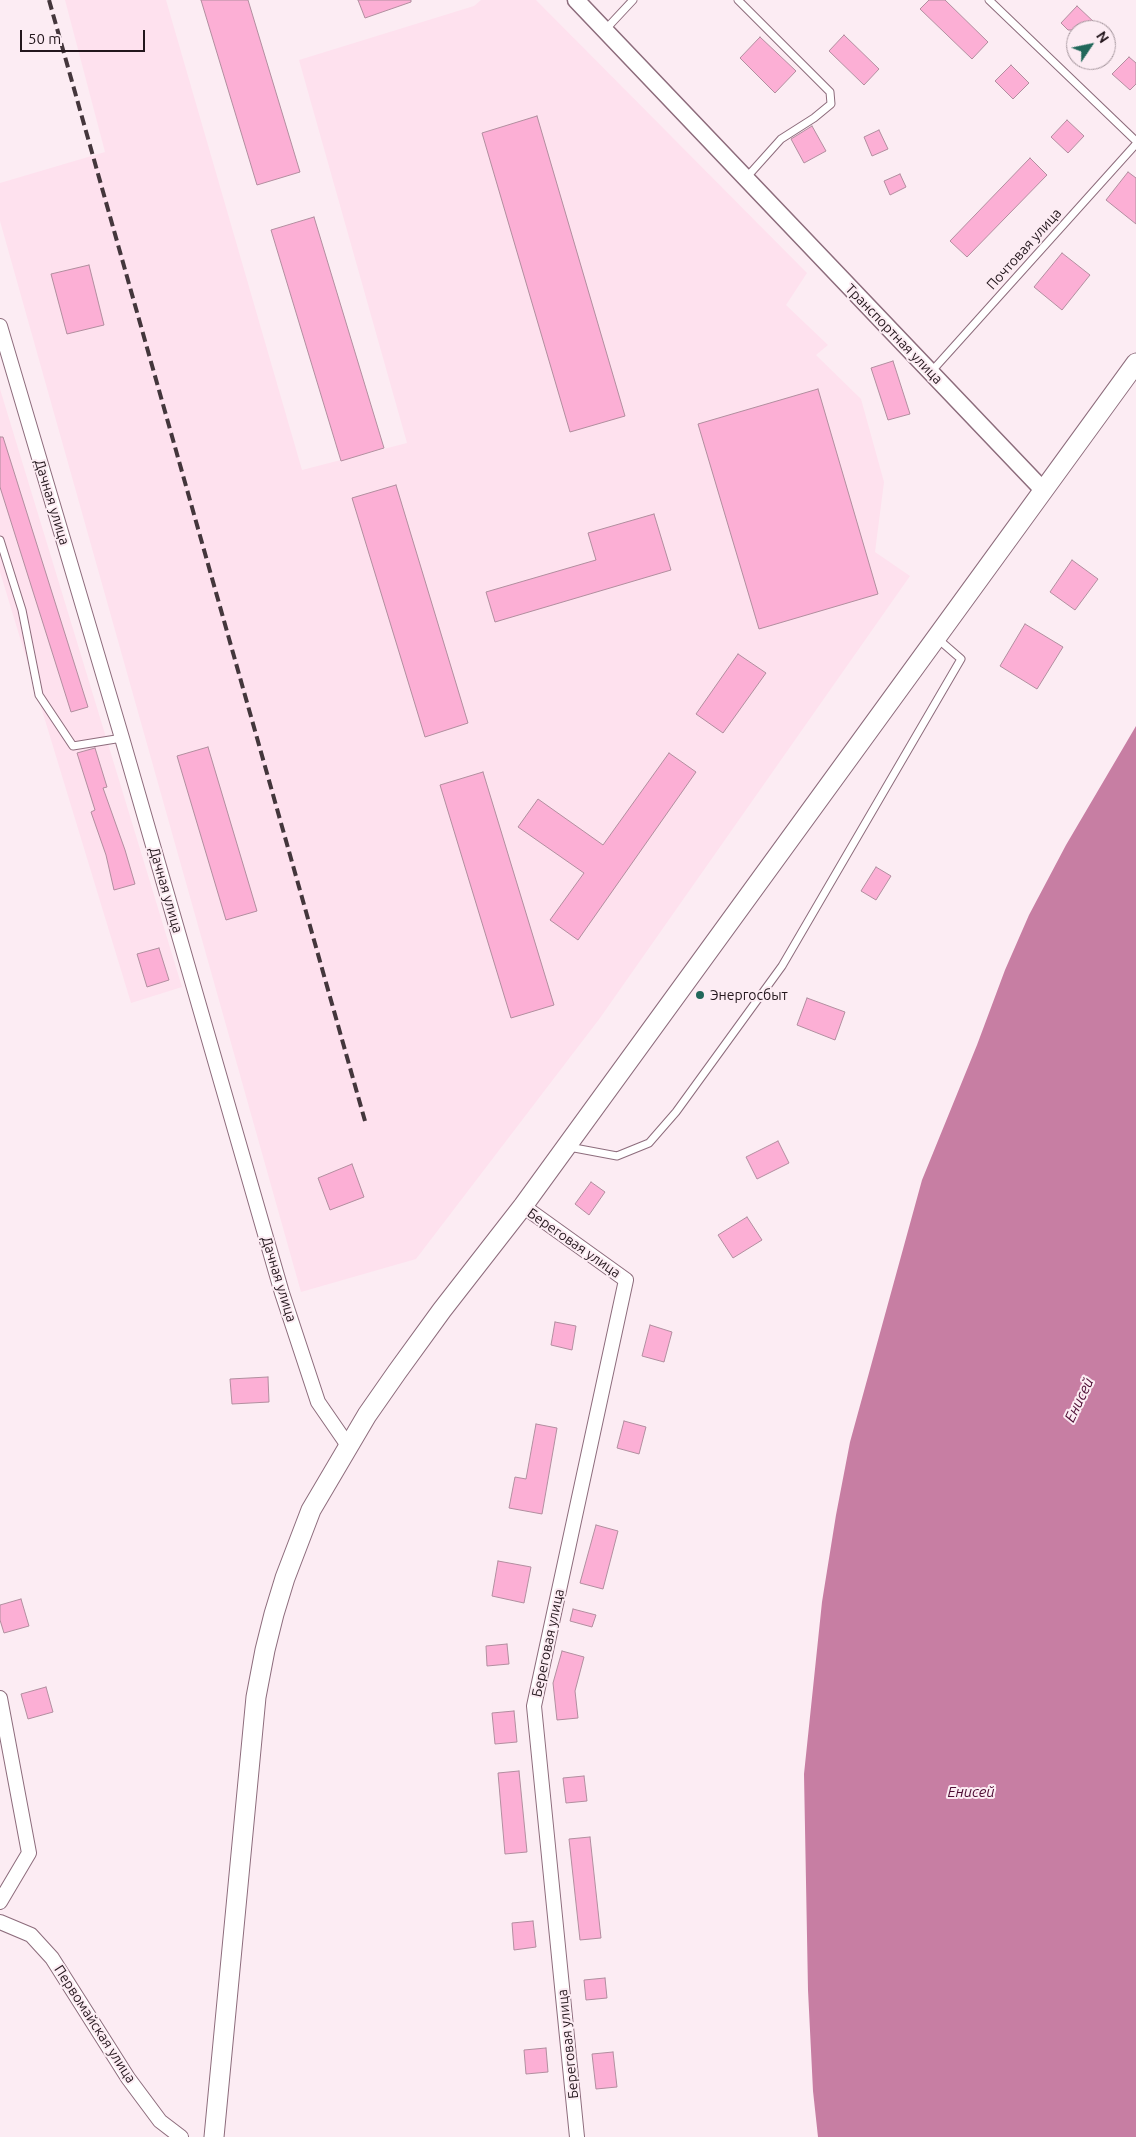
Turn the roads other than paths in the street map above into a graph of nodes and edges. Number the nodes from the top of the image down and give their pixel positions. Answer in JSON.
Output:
{"nodes":[{"id":1,"x":576,"y":0,"type":"edge"},
{"id":2,"x":633,"y":0,"type":"edge"},
{"id":3,"x":738,"y":0,"type":"edge"},
{"id":4,"x":989,"y":0,"type":"edge"},
{"id":5,"x":605,"y":30,"type":"junction"},
{"id":6,"x":1136,"y":143,"type":"edge"},
{"id":7,"x":746,"y":178,"type":"junction"},
{"id":8,"x":0,"y":326,"type":"edge"},
{"id":9,"x":1136,"y":363,"type":"edge"},
{"id":10,"x":930,"y":372,"type":"junction"},
{"id":11,"x":1043,"y":490,"type":"junction"},
{"id":12,"x":0,"y":540,"type":"edge"},
{"id":13,"x":935,"y":637,"type":"junction"},
{"id":14,"x":122,"y":738,"type":"junction"},
{"id":15,"x":566,"y":1146,"type":"junction"},
{"id":16,"x":522,"y":1206,"type":"junction"},
{"id":17,"x":349,"y":1447,"type":"junction"},
{"id":18,"x":0,"y":1698,"type":"edge"},
{"id":19,"x":0,"y":1902,"type":"edge"},
{"id":20,"x":0,"y":1922,"type":"edge"},
{"id":21,"x":181,"y":2137,"type":"edge"},
{"id":22,"x":214,"y":2137,"type":"edge"},
{"id":23,"x":577,"y":2137,"type":"edge"}],
"edges":[{"from":1,"to":5,"type":"street","name":"Транспортная улица"},
{"from":2,"to":5,"type":"lane"},
{"from":3,"to":7,"type":"lane"},
{"from":4,"to":6,"type":"lane"},
{"from":5,"to":7,"type":"street","name":"Транспортная улица"},
{"from":6,"to":10,"type":"lane","name":"Почтовая улица"},
{"from":7,"to":10,"type":"street","name":"Транспортная улица"},
{"from":8,"to":14,"type":"street","name":"Дачная улица"},
{"from":9,"to":11,"type":"main road"},
{"from":10,"to":11,"type":"street","name":"Транспортная улица"},
{"from":11,"to":13,"type":"main road"},
{"from":12,"to":14,"type":"lane"},
{"from":13,"to":15,"type":"main road"},
{"from":13,"to":15,"type":"lane"},
{"from":14,"to":17,"type":"street","name":"Дачная улица"},
{"from":15,"to":16,"type":"main road"},
{"from":16,"to":17,"type":"main road"},
{"from":16,"to":23,"type":"street","name":"Береговая улица"},
{"from":17,"to":22,"type":"main road"},
{"from":18,"to":19,"type":"street"},
{"from":20,"to":21,"type":"street","name":"Первомайская улица"}]}
